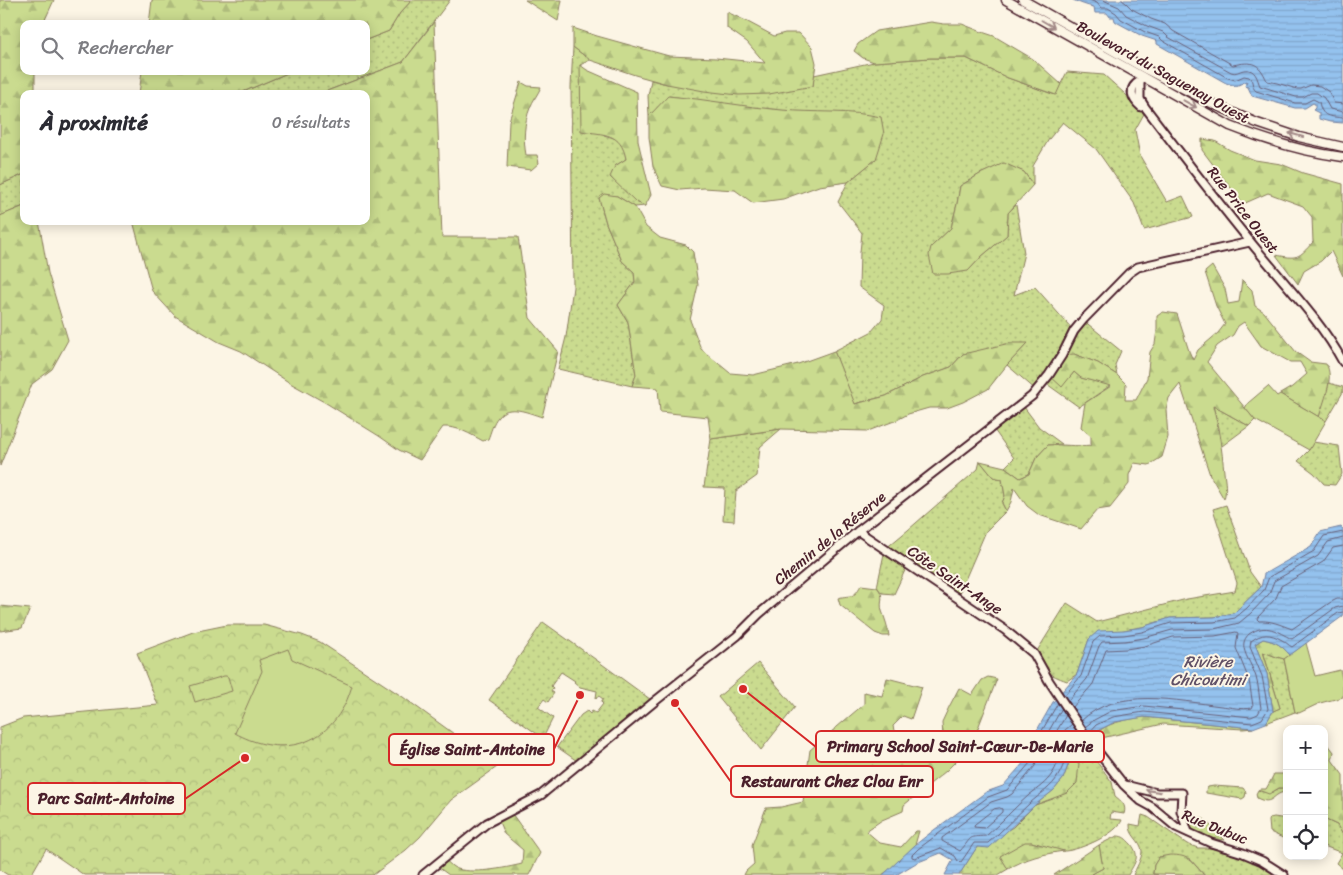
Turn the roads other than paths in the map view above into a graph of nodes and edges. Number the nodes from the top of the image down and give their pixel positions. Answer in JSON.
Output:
{"nodes":[{"id":1,"x":1006,"y":0,"type":"edge"},
{"id":2,"x":1023,"y":0,"type":"edge"},
{"id":3,"x":1143,"y":76,"type":"junction"},
{"id":4,"x":1343,"y":146,"type":"edge"},
{"id":5,"x":1343,"y":156,"type":"edge"},
{"id":6,"x":1250,"y":242,"type":"junction"},
{"id":7,"x":1343,"y":362,"type":"edge"},
{"id":8,"x":858,"y":531,"type":"junction"},
{"id":9,"x":1034,"y":654,"type":"joint"},
{"id":10,"x":1124,"y":785,"type":"junction"},
{"id":11,"x":1188,"y":832,"type":"junction"},
{"id":12,"x":423,"y":875,"type":"edge"},
{"id":13,"x":1284,"y":875,"type":"edge"}],
"edges":[{"from":1,"to":3,"type":"main road","name":"Boulevard du Saguenay Ouest","one_way":true},
{"from":2,"to":3,"type":"main road","name":"Boulevard du Saguenay Ouest"},
{"from":4,"to":3,"type":"main road","name":"Boulevard du Saguenay Ouest","one_way":true},
{"from":3,"to":5,"type":"main road","name":"Boulevard du Saguenay Ouest","one_way":true},
{"from":3,"to":6,"type":"street","name":"Rue Price Ouest"},
{"from":6,"to":7,"type":"street","name":"Rue Price Ouest"},
{"from":6,"to":8,"type":"street","name":"Chemin de la Réserve"},
{"from":8,"to":9,"type":"street","name":"Côte Saint-Ange"},
{"from":8,"to":12,"type":"street","name":"Chemin de la Réserve"},
{"from":9,"to":10,"type":"street","name":"Rue Dubuc"},
{"from":10,"to":11,"type":"street","name":"Rue Dubuc"},
{"from":11,"to":10,"type":"street","one_way":true},
{"from":11,"to":13,"type":"street","name":"Rue Dubuc"}]}
